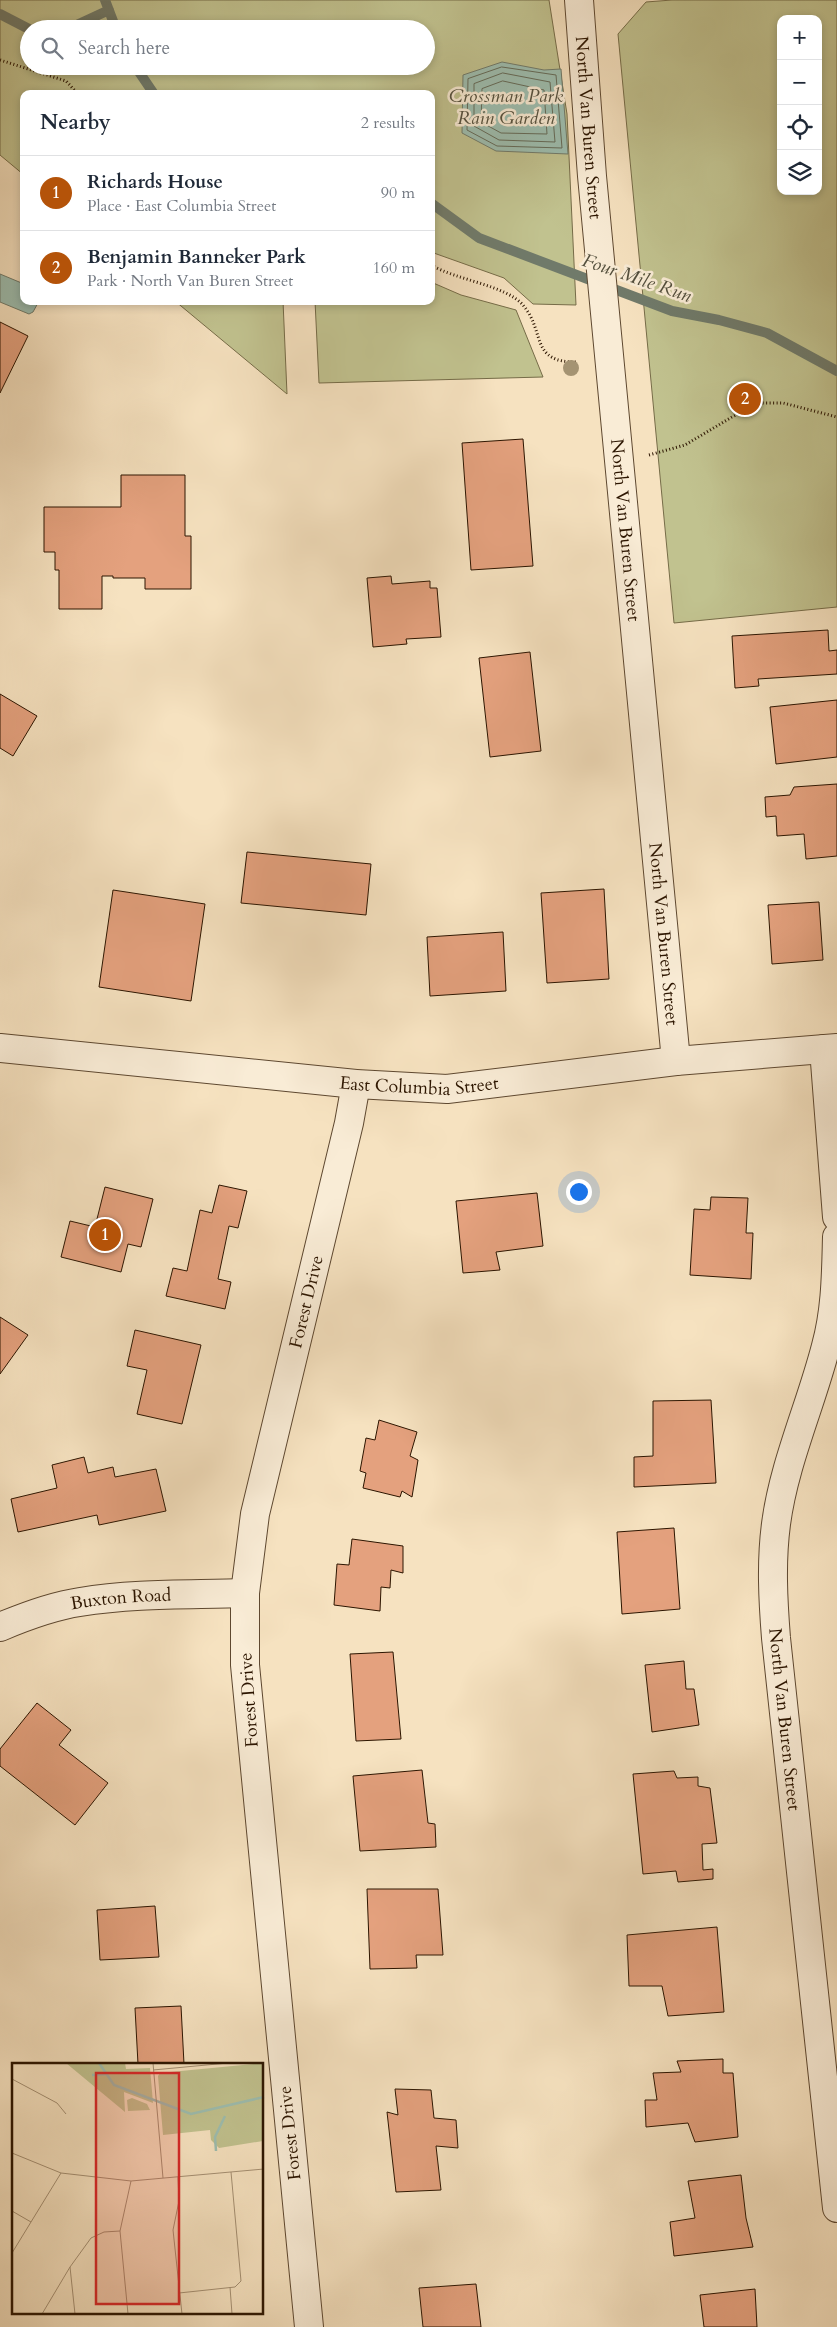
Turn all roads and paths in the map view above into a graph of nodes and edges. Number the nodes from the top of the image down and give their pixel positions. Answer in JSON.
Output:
{"nodes":[{"id":1,"x":579,"y":0,"type":"edge"},
{"id":2,"x":0,"y":60,"type":"edge"},
{"id":3,"x":20,"y":66,"type":"edge"},
{"id":4,"x":47,"y":75,"type":"edge"},
{"id":5,"x":74,"y":90,"type":"edge"},
{"id":6,"x":435,"y":266,"type":"edge"},
{"id":7,"x":585,"y":362,"type":"dead end"},
{"id":8,"x":837,"y":417,"type":"edge"},
{"id":9,"x":619,"y":458,"type":"junction"},
{"id":10,"x":0,"y":1048,"type":"edge"},
{"id":11,"x":831,"y":1048,"type":"edge"},
{"id":12,"x":676,"y":1061,"type":"junction"},
{"id":13,"x":356,"y":1084,"type":"junction"},
{"id":14,"x":837,"y":1217,"type":"edge"},
{"id":15,"x":837,"y":1237,"type":"edge"},
{"id":16,"x":245,"y":1593,"type":"junction"},
{"id":17,"x":0,"y":1627,"type":"edge"},
{"id":18,"x":837,"y":2207,"type":"edge"},
{"id":19,"x":309,"y":2327,"type":"edge"}],
"edges":[{"from":1,"to":9,"type":"street","name":"North Van Buren Street"},
{"from":2,"to":3,"type":"path"},
{"from":4,"to":5,"type":"path"},
{"from":6,"to":7,"type":"path"},
{"from":8,"to":9,"type":"path"},
{"from":9,"to":12,"type":"street","name":"North Van Buren Street"},
{"from":10,"to":13,"type":"street","name":"East Columbia Street"},
{"from":11,"to":12,"type":"street","name":"East Columbia Street"},
{"from":11,"to":14,"type":"street"},
{"from":12,"to":13,"type":"street","name":"East Columbia Street"},
{"from":13,"to":16,"type":"street","name":"Forest Drive"},
{"from":15,"to":18,"type":"street","name":"North Van Buren Street"},
{"from":16,"to":17,"type":"street","name":"Buxton Road"},
{"from":16,"to":19,"type":"street","name":"Forest Drive"}]}
